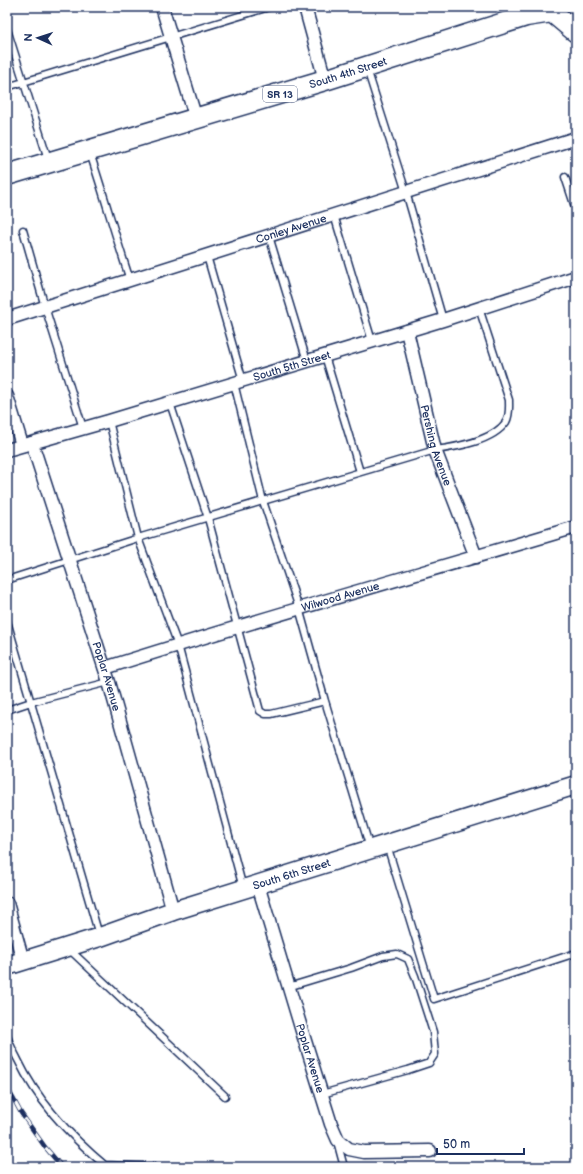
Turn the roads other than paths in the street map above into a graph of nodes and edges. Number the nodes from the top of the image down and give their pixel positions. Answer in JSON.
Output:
{"nodes":[{"id":1,"x":162,"y":7,"type":"edge"},
{"id":2,"x":245,"y":7,"type":"edge"},
{"id":3,"x":269,"y":7,"type":"edge"},
{"id":4,"x":305,"y":7,"type":"edge"},
{"id":5,"x":549,"y":9,"type":"edge"},
{"id":6,"x":247,"y":14,"type":"junction"},
{"id":7,"x":7,"y":29,"type":"edge"},
{"id":8,"x":576,"y":32,"type":"edge"},
{"id":9,"x":172,"y":37,"type":"junction"},
{"id":10,"x":366,"y":66,"type":"junction"},
{"id":11,"x":325,"y":80,"type":"junction"},
{"id":12,"x":24,"y":82,"type":"junction"},
{"id":13,"x":7,"y":87,"type":"edge"},
{"id":14,"x":196,"y":119,"type":"junction"},
{"id":15,"x":576,"y":138,"type":"edge"},
{"id":16,"x":89,"y":151,"type":"junction"},
{"id":17,"x":49,"y":163,"type":"junction"},
{"id":18,"x":7,"y":175,"type":"edge"},
{"id":19,"x":565,"y":177,"type":"dead end"},
{"id":20,"x":406,"y":192,"type":"junction"},
{"id":21,"x":576,"y":210,"type":"edge"},
{"id":22,"x":334,"y":215,"type":"junction"},
{"id":23,"x":23,"y":230,"type":"dead end"},
{"id":24,"x":269,"y":236,"type":"junction"},
{"id":25,"x":207,"y":256,"type":"junction"},
{"id":26,"x":576,"y":277,"type":"edge"},
{"id":27,"x":130,"y":280,"type":"junction"},
{"id":28,"x":46,"y":307,"type":"junction"},
{"id":29,"x":479,"y":308,"type":"junction"},
{"id":30,"x":7,"y":319,"type":"edge"},
{"id":31,"x":443,"y":320,"type":"junction"},
{"id":32,"x":407,"y":331,"type":"junction"},
{"id":33,"x":372,"y":341,"type":"junction"},
{"id":34,"x":325,"y":356,"type":"junction"},
{"id":35,"x":307,"y":361,"type":"junction"},
{"id":36,"x":239,"y":382,"type":"junction"},
{"id":37,"x":7,"y":396,"type":"edge"},
{"id":38,"x":170,"y":403,"type":"junction"},
{"id":39,"x":109,"y":421,"type":"junction"},
{"id":40,"x":84,"y":428,"type":"junction"},
{"id":41,"x":27,"y":444,"type":"junction"},
{"id":42,"x":7,"y":450,"type":"edge"},
{"id":43,"x":435,"y":450,"type":"junction"},
{"id":44,"x":360,"y":472,"type":"junction"},
{"id":45,"x":263,"y":501,"type":"junction"},
{"id":46,"x":208,"y":518,"type":"junction"},
{"id":47,"x":576,"y":527,"type":"edge"},
{"id":48,"x":138,"y":538,"type":"junction"},
{"id":49,"x":476,"y":557,"type":"junction"},
{"id":50,"x":70,"y":560,"type":"junction"},
{"id":51,"x":7,"y":580,"type":"edge"},
{"id":52,"x":299,"y":608,"type":"junction"},
{"id":53,"x":7,"y":622,"type":"edge"},
{"id":54,"x":238,"y":628,"type":"junction"},
{"id":55,"x":178,"y":645,"type":"junction"},
{"id":56,"x":105,"y":668,"type":"junction"},
{"id":57,"x":110,"y":682,"type":"junction"},
{"id":58,"x":325,"y":701,"type":"junction"},
{"id":59,"x":31,"y":702,"type":"junction"},
{"id":60,"x":7,"y":710,"type":"edge"},
{"id":61,"x":576,"y":785,"type":"edge"},
{"id":62,"x":379,"y":847,"type":"junction"},
{"id":63,"x":251,"y":887,"type":"junction"},
{"id":64,"x":7,"y":903,"type":"edge"},
{"id":65,"x":173,"y":911,"type":"junction"},
{"id":66,"x":100,"y":937,"type":"junction"},
{"id":67,"x":67,"y":947,"type":"junction"},
{"id":68,"x":576,"y":953,"type":"edge"},
{"id":69,"x":15,"y":963,"type":"edge"},
{"id":70,"x":288,"y":987,"type":"junction"},
{"id":71,"x":7,"y":1035,"type":"edge"},
{"id":72,"x":322,"y":1094,"type":"junction"},
{"id":73,"x":225,"y":1096,"type":"dead end"},
{"id":74,"x":334,"y":1132,"type":"junction"},
{"id":75,"x":430,"y":1151,"type":"dead end"},
{"id":76,"x":106,"y":1166,"type":"edge"},
{"id":77,"x":154,"y":1167,"type":"edge"},
{"id":78,"x":344,"y":1167,"type":"edge"}],
"edges":[{"from":1,"to":9,"type":"street"},
{"from":2,"to":6,"type":"lane"},
{"from":3,"to":6,"type":"lane"},
{"from":4,"to":11,"type":"street"},
{"from":5,"to":8,"type":"main road","number":"SR 13"},
{"from":5,"to":10,"type":"main road","name":"South 4th Street","number":"SR 13"},
{"from":6,"to":9,"type":"lane"},
{"from":7,"to":12,"type":"lane"},
{"from":9,"to":12,"type":"lane"},
{"from":9,"to":14,"type":"street"},
{"from":10,"to":11,"type":"main road","name":"South 4th Street","number":"SR 13"},
{"from":10,"to":20,"type":"lane"},
{"from":11,"to":14,"type":"main road","name":"South 4th Street","number":"SR 13"},
{"from":12,"to":13,"type":"lane"},
{"from":12,"to":17,"type":"lane"},
{"from":14,"to":16,"type":"main road","name":"South 4th Street","number":"SR 13"},
{"from":15,"to":20,"type":"street","name":"Conley Avenue"},
{"from":16,"to":17,"type":"main road","name":"South 4th Street","number":"SR 13"},
{"from":16,"to":27,"type":"lane"},
{"from":17,"to":18,"type":"main road","name":"South 4th Street","number":"SR 13"},
{"from":19,"to":21,"type":"lane"},
{"from":20,"to":22,"type":"street","name":"Conley Avenue"},
{"from":20,"to":31,"type":"lane"},
{"from":22,"to":24,"type":"street","name":"Conley Avenue"},
{"from":22,"to":33,"type":"lane"},
{"from":23,"to":28,"type":"lane"},
{"from":24,"to":25,"type":"street","name":"Conley Avenue"},
{"from":24,"to":35,"type":"lane"},
{"from":25,"to":27,"type":"street","name":"Conley Avenue"},
{"from":25,"to":36,"type":"lane"},
{"from":26,"to":29,"type":"street","name":"South 5th Street"},
{"from":27,"to":28,"type":"street","name":"Conley Avenue"},
{"from":28,"to":30,"type":"street","name":"Conley Avenue"},
{"from":28,"to":40,"type":"lane"},
{"from":29,"to":31,"type":"street","name":"South 5th Street"},
{"from":29,"to":43,"type":"lane"},
{"from":31,"to":32,"type":"street","name":"South 5th Street"},
{"from":32,"to":33,"type":"street","name":"South 5th Street"},
{"from":32,"to":43,"type":"street","name":"Pershing Avenue"},
{"from":33,"to":34,"type":"street","name":"South 5th Street"},
{"from":34,"to":35,"type":"street","name":"South 5th Street"},
{"from":34,"to":44,"type":"lane"},
{"from":35,"to":36,"type":"street","name":"South 5th Street"},
{"from":36,"to":38,"type":"street","name":"South 5th Street"},
{"from":36,"to":45,"type":"lane"},
{"from":37,"to":41,"type":"street","name":"Poplar Avenue"},
{"from":38,"to":39,"type":"street","name":"South 5th Street"},
{"from":38,"to":46,"type":"lane"},
{"from":39,"to":40,"type":"street","name":"South 5th Street"},
{"from":39,"to":48,"type":"lane"},
{"from":40,"to":41,"type":"street","name":"South 5th Street"},
{"from":41,"to":42,"type":"street","name":"South 5th Street"},
{"from":41,"to":50,"type":"street","name":"Poplar Avenue"},
{"from":43,"to":44,"type":"lane"},
{"from":43,"to":49,"type":"street","name":"Pershing Avenue"},
{"from":44,"to":45,"type":"lane"},
{"from":45,"to":46,"type":"lane"},
{"from":45,"to":52,"type":"lane"},
{"from":46,"to":48,"type":"lane"},
{"from":46,"to":54,"type":"lane"},
{"from":47,"to":49,"type":"street","name":"Wilwood Avenue"},
{"from":48,"to":50,"type":"lane"},
{"from":48,"to":55,"type":"lane"},
{"from":49,"to":52,"type":"street","name":"Wilwood Avenue"},
{"from":50,"to":51,"type":"lane"},
{"from":50,"to":56,"type":"street","name":"Poplar Avenue"},
{"from":52,"to":54,"type":"street","name":"Wilwood Avenue"},
{"from":52,"to":58,"type":"lane"},
{"from":53,"to":59,"type":"lane"},
{"from":54,"to":55,"type":"street","name":"Wilwood Avenue"},
{"from":54,"to":58,"type":"lane"},
{"from":55,"to":56,"type":"street","name":"Wilwood Avenue"},
{"from":55,"to":63,"type":"lane"},
{"from":56,"to":57,"type":"street","name":"Poplar Avenue"},
{"from":57,"to":59,"type":"lane"},
{"from":57,"to":65,"type":"street","name":"Poplar Avenue"},
{"from":58,"to":62,"type":"lane"},
{"from":59,"to":60,"type":"lane"},
{"from":59,"to":66,"type":"lane"},
{"from":61,"to":62,"type":"street","name":"South 6th Street"},
{"from":62,"to":63,"type":"street","name":"South 6th Street"},
{"from":62,"to":68,"type":"lane"},
{"from":63,"to":65,"type":"street","name":"South 6th Street"},
{"from":63,"to":70,"type":"street","name":"Poplar Avenue"},
{"from":64,"to":69,"type":"street"},
{"from":65,"to":66,"type":"street","name":"South 6th Street"},
{"from":66,"to":67,"type":"street","name":"South 6th Street"},
{"from":67,"to":69,"type":"street","name":"South 6th Street"},
{"from":67,"to":73,"type":"lane"},
{"from":70,"to":72,"type":"street","name":"Poplar Avenue"},
{"from":70,"to":72,"type":"lane"},
{"from":71,"to":76,"type":"lane"},
{"from":72,"to":74,"type":"street","name":"Poplar Avenue"},
{"from":74,"to":75,"type":"street","name":"Poplar Avenue"},
{"from":74,"to":78,"type":"lane"},
{"from":76,"to":77,"type":"lane"}]}
